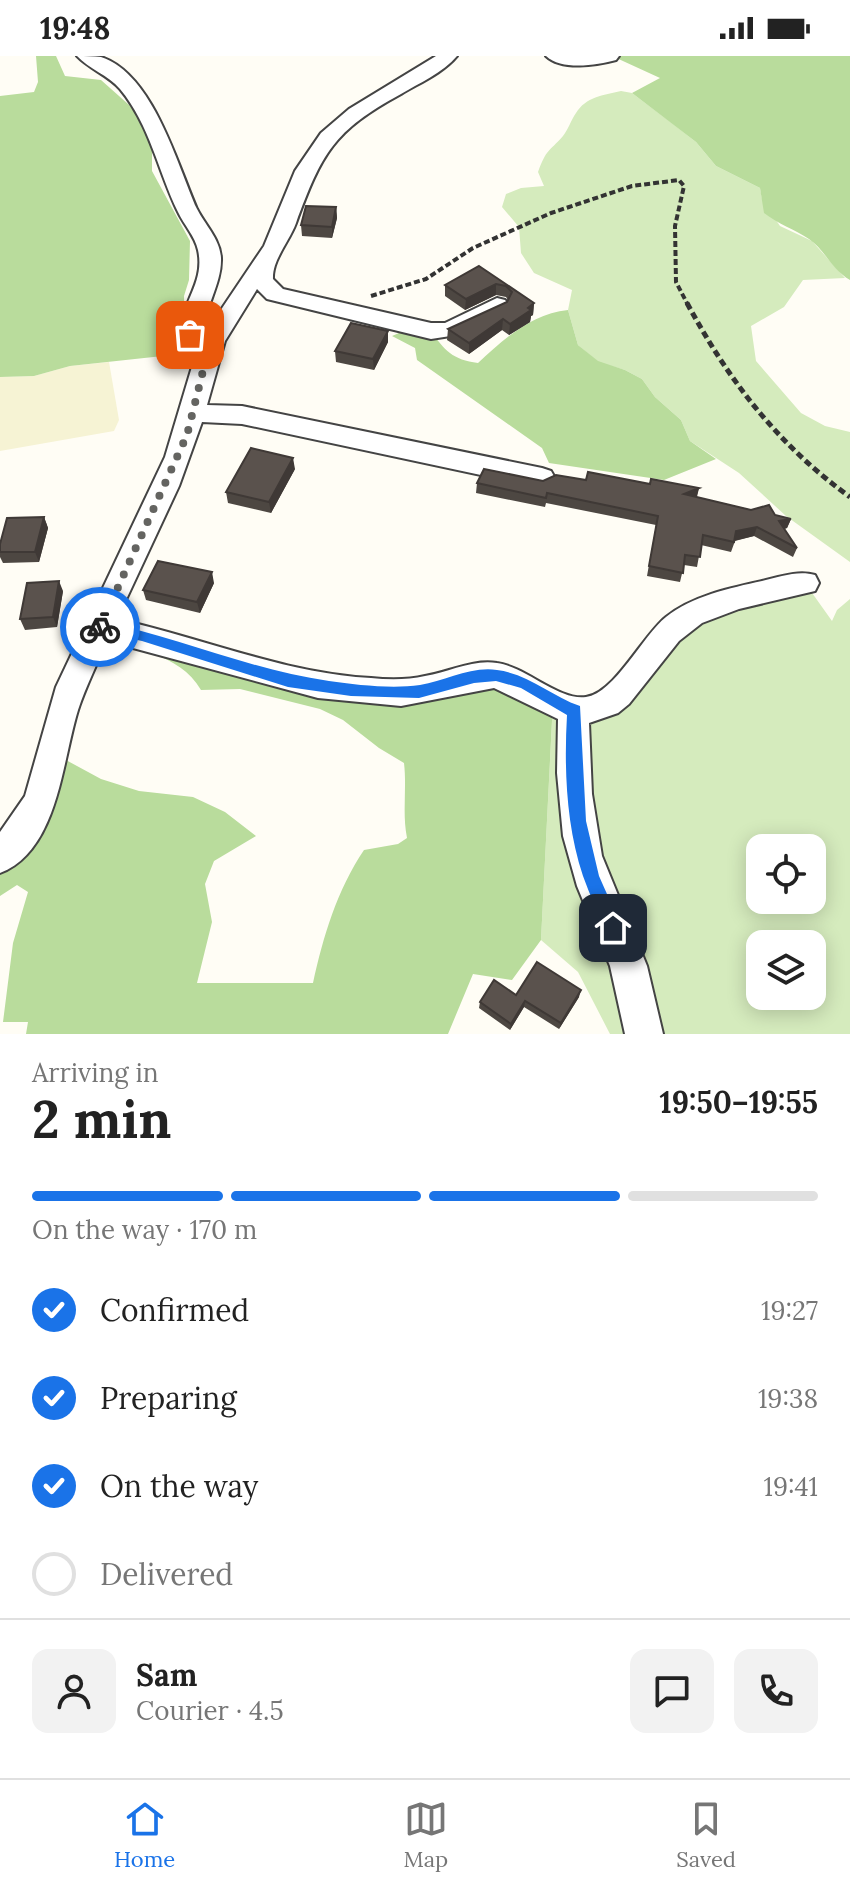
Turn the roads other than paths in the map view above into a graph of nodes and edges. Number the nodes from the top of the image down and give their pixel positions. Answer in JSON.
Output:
{"nodes":[{"id":1,"x":86,"y":56,"type":"edge"},
{"id":2,"x":448,"y":56,"type":"edge"},
{"id":3,"x":555,"y":56,"type":"edge"},
{"id":4,"x":610,"y":56,"type":"edge"},
{"id":5,"x":263,"y":267,"type":"junction"},
{"id":6,"x":497,"y":305,"type":"edge"},
{"id":7,"x":206,"y":359,"type":"junction"},
{"id":8,"x":194,"y":413,"type":"junction"},
{"id":9,"x":542,"y":478,"type":"edge"},
{"id":10,"x":805,"y":583,"type":"dead end"},
{"id":11,"x":98,"y":627,"type":"junction"},
{"id":12,"x":574,"y":711,"type":"junction"},
{"id":13,"x":0,"y":857,"type":"edge"},
{"id":14,"x":644,"y":1034,"type":"edge"}],
"edges":[{"from":1,"to":7,"type":"street"},
{"from":2,"to":5,"type":"street"},
{"from":3,"to":4,"type":"street"},
{"from":5,"to":6,"type":"street"},
{"from":5,"to":7,"type":"street"},
{"from":7,"to":8,"type":"street"},
{"from":8,"to":9,"type":"street"},
{"from":8,"to":11,"type":"street"},
{"from":10,"to":12,"type":"street"},
{"from":11,"to":12,"type":"street"},
{"from":11,"to":13,"type":"street"},
{"from":12,"to":14,"type":"street"}]}
